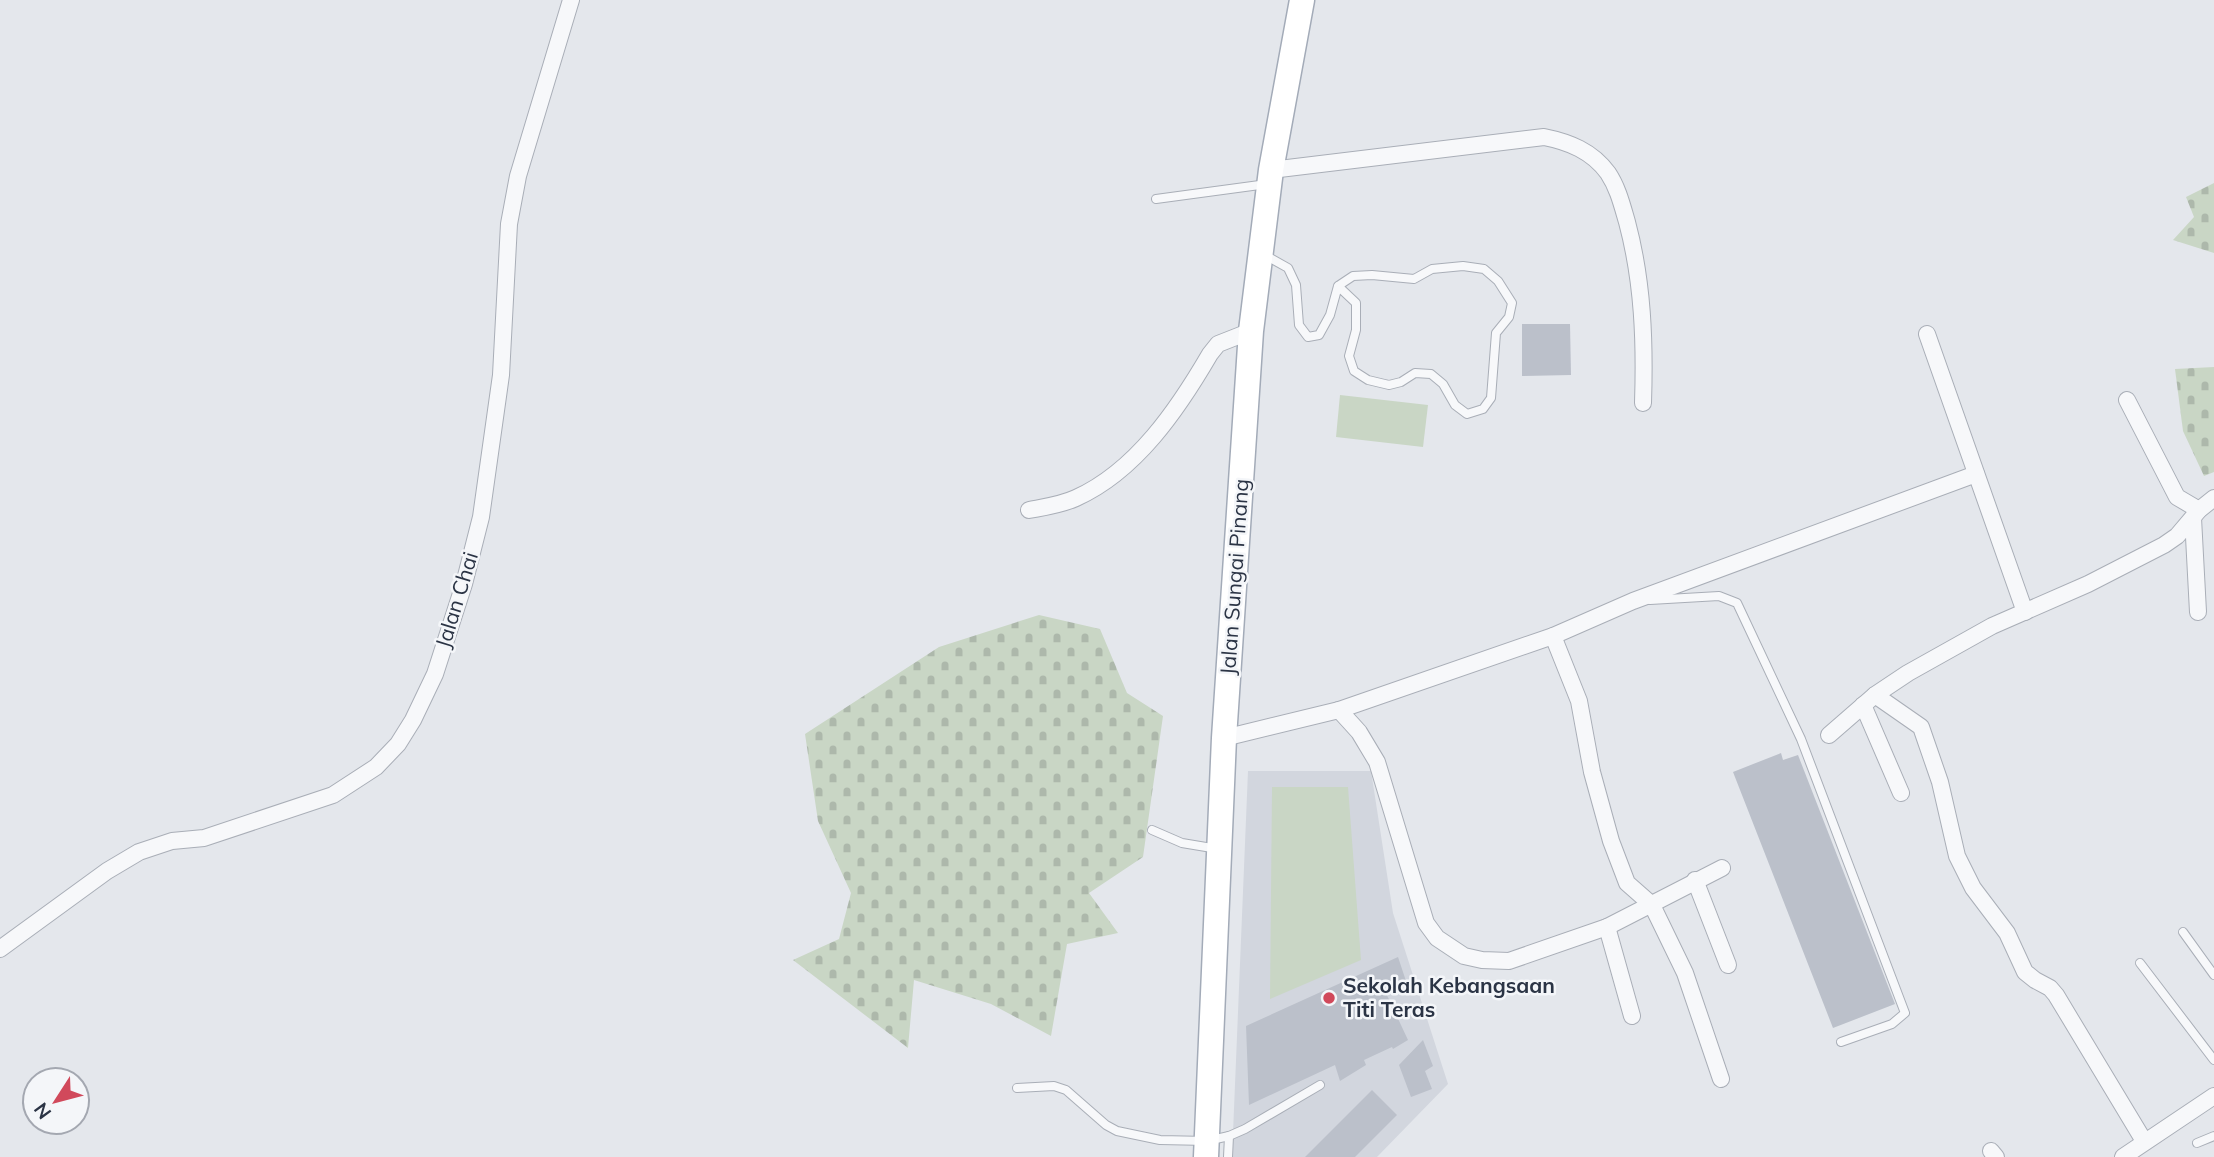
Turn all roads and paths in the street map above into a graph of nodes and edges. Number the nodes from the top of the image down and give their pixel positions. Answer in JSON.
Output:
{"nodes":[{"id":1,"x":571,"y":0,"type":"edge"},
{"id":2,"x":1302,"y":0,"type":"edge"},
{"id":3,"x":1270,"y":177,"type":"junction"},
{"id":4,"x":1156,"y":198,"type":"dead end"},
{"id":5,"x":1261,"y":252,"type":"junction"},
{"id":6,"x":1339,"y":286,"type":"junction"},
{"id":7,"x":1251,"y":331,"type":"junction"},
{"id":8,"x":1927,"y":334,"type":"dead end"},
{"id":9,"x":2127,"y":400,"type":"dead end"},
{"id":10,"x":1643,"y":403,"type":"dead end"},
{"id":11,"x":1976,"y":474,"type":"junction"},
{"id":12,"x":2214,"y":498,"type":"edge"},
{"id":13,"x":1029,"y":510,"type":"dead end"},
{"id":14,"x":2196,"y":514,"type":"junction"},
{"id":15,"x":1633,"y":601,"type":"junction"},
{"id":16,"x":2025,"y":612,"type":"junction"},
{"id":17,"x":2198,"y":612,"type":"dead end"},
{"id":18,"x":1553,"y":636,"type":"junction"},
{"id":19,"x":1869,"y":700,"type":"junction"},
{"id":20,"x":1339,"y":710,"type":"junction"},
{"id":21,"x":1829,"y":735,"type":"dead end"},
{"id":22,"x":1224,"y":738,"type":"junction"},
{"id":23,"x":1901,"y":793,"type":"dead end"},
{"id":24,"x":1152,"y":830,"type":"dead end"},
{"id":25,"x":1221,"y":850,"type":"junction"},
{"id":26,"x":1722,"y":868,"type":"dead end"},
{"id":27,"x":1695,"y":880,"type":"junction"},
{"id":28,"x":1652,"y":905,"type":"junction"},
{"id":29,"x":1607,"y":927,"type":"junction"},
{"id":30,"x":2183,"y":932,"type":"dead end"},
{"id":31,"x":0,"y":949,"type":"edge"},
{"id":32,"x":2140,"y":963,"type":"dead end"},
{"id":33,"x":1728,"y":965,"type":"dead end"},
{"id":34,"x":2214,"y":975,"type":"edge"},
{"id":35,"x":1632,"y":1016,"type":"dead end"},
{"id":36,"x":1841,"y":1042,"type":"dead end"},
{"id":37,"x":2214,"y":1060,"type":"edge"},
{"id":38,"x":1721,"y":1079,"type":"dead end"},
{"id":39,"x":1320,"y":1085,"type":"dead end"},
{"id":40,"x":1017,"y":1088,"type":"dead end"},
{"id":41,"x":2214,"y":1096,"type":"edge"},
{"id":42,"x":2214,"y":1136,"type":"edge"},
{"id":43,"x":2144,"y":1141,"type":"junction"},
{"id":44,"x":2197,"y":1143,"type":"dead end"},
{"id":45,"x":1214,"y":1145,"type":"edge"},
{"id":46,"x":1228,"y":1157,"type":"edge"},
{"id":47,"x":2123,"y":1157,"type":"edge"}],
"edges":[{"from":1,"to":31,"type":"street","name":"Jalan Chai"},
{"from":2,"to":3,"type":"main road","name":"Jalan Sungai Pinang"},
{"from":3,"to":4,"type":"lane"},
{"from":3,"to":5,"type":"main road","name":"Jalan Sungai Pinang"},
{"from":3,"to":10,"type":"street"},
{"from":5,"to":6,"type":"lane"},
{"from":5,"to":7,"type":"main road","name":"Jalan Sungai Pinang"},
{"from":6,"to":6,"type":"lane"},
{"from":7,"to":13,"type":"street"},
{"from":7,"to":22,"type":"main road","name":"Jalan Sungai Pinang"},
{"from":8,"to":11,"type":"street"},
{"from":9,"to":14,"type":"street"},
{"from":11,"to":15,"type":"street"},
{"from":11,"to":16,"type":"street"},
{"from":12,"to":14,"type":"street"},
{"from":14,"to":16,"type":"street"},
{"from":14,"to":17,"type":"street"},
{"from":15,"to":18,"type":"street"},
{"from":15,"to":36,"type":"lane"},
{"from":16,"to":19,"type":"street"},
{"from":18,"to":20,"type":"street"},
{"from":18,"to":28,"type":"street"},
{"from":19,"to":21,"type":"street"},
{"from":19,"to":23,"type":"street"},
{"from":19,"to":43,"type":"street"},
{"from":20,"to":22,"type":"street"},
{"from":20,"to":29,"type":"street"},
{"from":22,"to":25,"type":"main road","name":"Jalan Sungai Pinang"},
{"from":24,"to":25,"type":"lane"},
{"from":25,"to":45,"type":"main road","name":"Jalan Sungai Pinang"},
{"from":26,"to":27,"type":"street"},
{"from":27,"to":28,"type":"street"},
{"from":27,"to":33,"type":"street"},
{"from":28,"to":29,"type":"street"},
{"from":28,"to":38,"type":"street"},
{"from":29,"to":35,"type":"street"},
{"from":30,"to":34,"type":"lane"},
{"from":32,"to":37,"type":"lane"},
{"from":39,"to":45,"type":"lane"},
{"from":40,"to":45,"type":"lane"},
{"from":41,"to":43,"type":"street"},
{"from":42,"to":44,"type":"lane"},
{"from":43,"to":47,"type":"street"},
{"from":45,"to":46,"type":"lane"}]}
